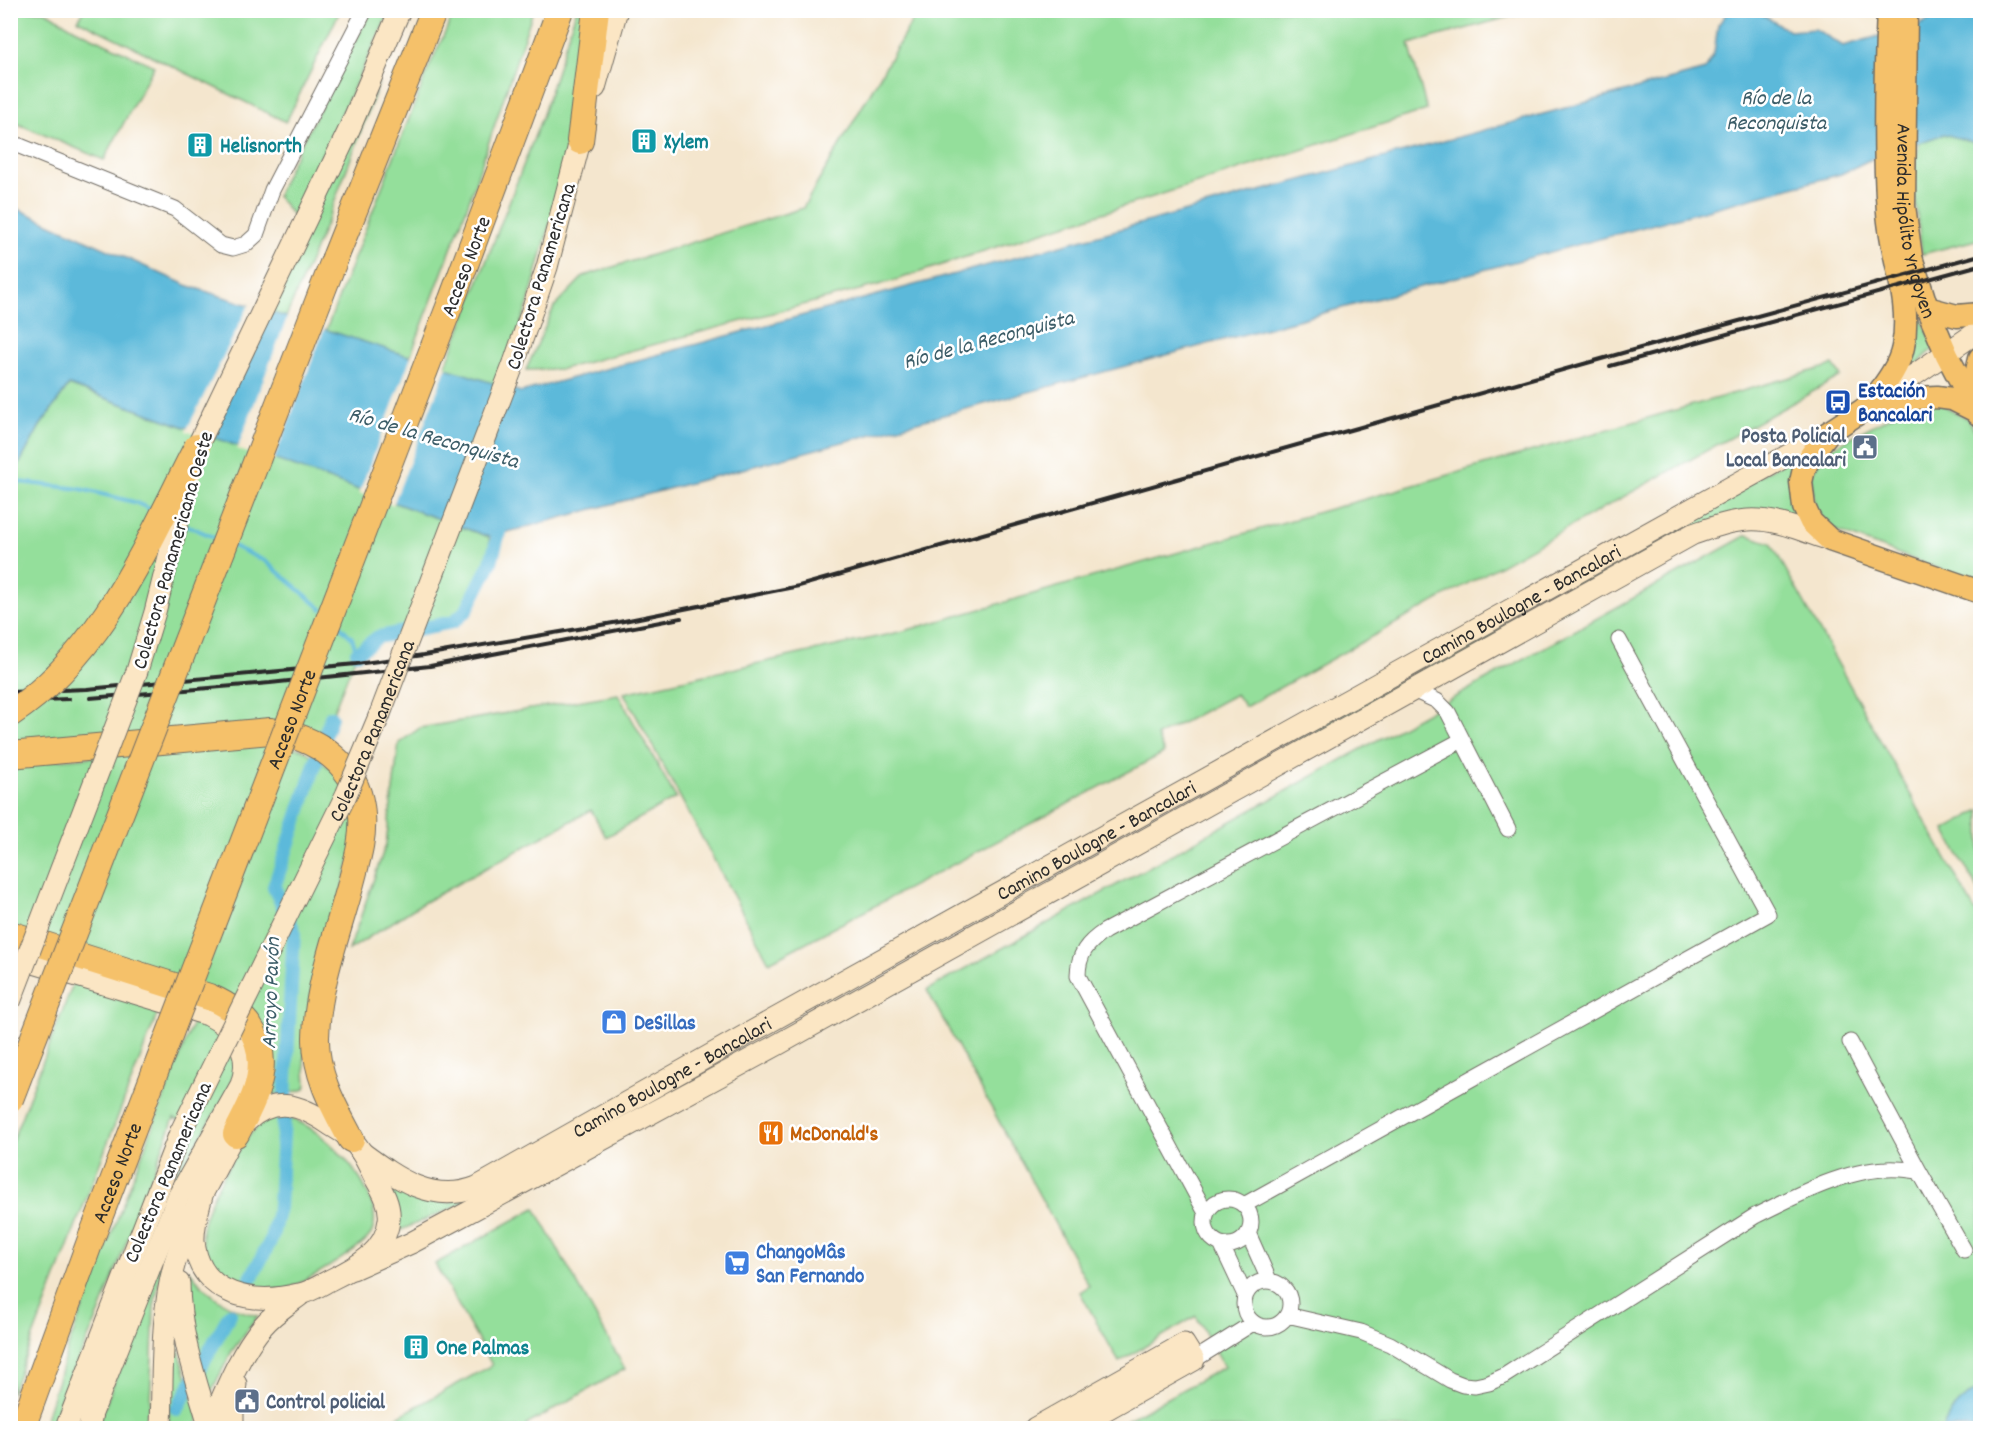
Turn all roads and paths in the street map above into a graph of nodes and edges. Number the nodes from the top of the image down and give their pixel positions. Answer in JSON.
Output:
{"nodes":[{"id":1,"x":365,"y":10,"type":"edge"},
{"id":2,"x":400,"y":10,"type":"edge"},
{"id":3,"x":434,"y":10,"type":"edge"},
{"id":4,"x":560,"y":10,"type":"edge"},
{"id":5,"x":596,"y":10,"type":"edge"},
{"id":6,"x":617,"y":10,"type":"edge"},
{"id":7,"x":1894,"y":12,"type":"edge"},
{"id":8,"x":580,"y":141,"type":"junction"},
{"id":9,"x":10,"y":142,"type":"edge"},
{"id":10,"x":1895,"y":164,"type":"junction"},
{"id":11,"x":1927,"y":308,"type":"junction"},
{"id":12,"x":1980,"y":314,"type":"edge"},
{"id":13,"x":1980,"y":330,"type":"edge"},
{"id":14,"x":1947,"y":355,"type":"junction"},
{"id":15,"x":1980,"y":358,"type":"edge"},
{"id":16,"x":1978,"y":404,"type":"edge"},
{"id":17,"x":1869,"y":406,"type":"junction"},
{"id":18,"x":1828,"y":433,"type":"junction"},
{"id":19,"x":197,"y":447,"type":"junction"},
{"id":20,"x":1830,"y":540,"type":"junction"},
{"id":21,"x":1980,"y":592,"type":"edge"},
{"id":22,"x":1619,"y":640,"type":"dead end"},
{"id":23,"x":1413,"y":690,"type":"junction"},
{"id":24,"x":10,"y":714,"type":"edge"},
{"id":25,"x":1462,"y":740,"type":"junction"},
{"id":26,"x":10,"y":755,"type":"edge"},
{"id":27,"x":1508,"y":829,"type":"dead end"},
{"id":28,"x":10,"y":934,"type":"edge"},
{"id":29,"x":10,"y":956,"type":"edge"},
{"id":30,"x":10,"y":1002,"type":"edge"},
{"id":31,"x":1850,"y":1042,"type":"dead end"},
{"id":32,"x":10,"y":1099,"type":"edge"},
{"id":33,"x":236,"y":1134,"type":"junction"},
{"id":34,"x":356,"y":1146,"type":"junction"},
{"id":35,"x":1919,"y":1171,"type":"junction"},
{"id":36,"x":203,"y":1192,"type":"junction"},
{"id":37,"x":1244,"y":1205,"type":"junction"},
{"id":38,"x":1206,"y":1213,"type":"junction"},
{"id":39,"x":1248,"y":1233,"type":"junction"},
{"id":40,"x":181,"y":1244,"type":"junction"},
{"id":41,"x":1221,"y":1244,"type":"junction"},
{"id":42,"x":1964,"y":1250,"type":"dead end"},
{"id":43,"x":353,"y":1269,"type":"junction"},
{"id":44,"x":1269,"y":1280,"type":"junction"},
{"id":45,"x":302,"y":1294,"type":"junction"},
{"id":46,"x":1245,"y":1295,"type":"junction"},
{"id":47,"x":1287,"y":1315,"type":"junction"},
{"id":48,"x":1253,"y":1323,"type":"junction"},
{"id":49,"x":1189,"y":1352,"type":"junction"},
{"id":50,"x":244,"y":1355,"type":"junction"},
{"id":51,"x":162,"y":1404,"type":"junction"},
{"id":52,"x":21,"y":1428,"type":"edge"},
{"id":53,"x":66,"y":1428,"type":"edge"},
{"id":54,"x":89,"y":1428,"type":"edge"},
{"id":55,"x":155,"y":1428,"type":"edge"},
{"id":56,"x":161,"y":1428,"type":"edge"},
{"id":57,"x":210,"y":1428,"type":"edge"},
{"id":58,"x":233,"y":1428,"type":"edge"},
{"id":59,"x":1035,"y":1428,"type":"edge"},
{"id":60,"x":1073,"y":1428,"type":"edge"}],
"edges":[{"from":1,"to":9,"type":"street"},
{"from":2,"to":19,"type":"main road","name":"Colectora Panamericana Oeste"},
{"from":3,"to":32,"type":"highway","bridge":true},
{"from":4,"to":52,"type":"highway","name":"Acceso Norte","bridge":true},
{"from":5,"to":8,"type":"highway"},
{"from":6,"to":8,"type":"main road","name":"Colectora Panamericana"},
{"from":7,"to":10,"type":"main road","name":"Avenida Hipólito Yrigoyen"},
{"from":8,"to":53,"type":"main road","name":"Colectora Panamericana","bridge":true},
{"from":10,"to":11,"type":"main road","name":"Avenida Hipólito Yrigoyen"},
{"from":10,"to":17,"type":"main road","name":"Avenida Hipólito Yrigoyen"},
{"from":11,"to":12,"type":"main road"},
{"from":11,"to":14,"type":"main road","name":"Avenida Hipólito Yrigoyen"},
{"from":13,"to":14,"type":"main road"},
{"from":14,"to":16,"type":"main road","name":"Avenida Hipólito Yrigoyen"},
{"from":14,"to":17,"type":"main road"},
{"from":15,"to":16,"type":"main road"},
{"from":16,"to":17,"type":"main road"},
{"from":17,"to":18,"type":"main road"},
{"from":18,"to":20,"type":"main road"},
{"from":18,"to":34,"type":"main road","name":"Camino Boulogne - Bancalari"},
{"from":19,"to":24,"type":"highway","bridge":true},
{"from":19,"to":30,"type":"main road","name":"Colectora Panamericana Oeste","bridge":true},
{"from":20,"to":21,"type":"main road"},
{"from":20,"to":23,"type":"main road","name":"Camino Boulogne - Bancalari"},
{"from":22,"to":37,"type":"street"},
{"from":23,"to":25,"type":"street"},
{"from":23,"to":43,"type":"main road","name":"Camino Boulogne - Bancalari"},
{"from":25,"to":27,"type":"street"},
{"from":25,"to":38,"type":"street"},
{"from":26,"to":34,"type":"highway"},
{"from":28,"to":33,"type":"highway"},
{"from":29,"to":54,"type":"main road"},
{"from":31,"to":35,"type":"street"},
{"from":33,"to":34,"type":"main road"},
{"from":33,"to":36,"type":"main road"},
{"from":34,"to":43,"type":"main road"},
{"from":35,"to":42,"type":"street"},
{"from":35,"to":47,"type":"street"},
{"from":36,"to":40,"type":"main road"},
{"from":36,"to":45,"type":"main road"},
{"from":37,"to":38,"type":"street"},
{"from":37,"to":39,"type":"street"},
{"from":38,"to":41,"type":"street"},
{"from":39,"to":41,"type":"street"},
{"from":39,"to":44,"type":"street"},
{"from":40,"to":51,"type":"main road"},
{"from":40,"to":57,"type":"main road"},
{"from":41,"to":46,"type":"street"},
{"from":43,"to":45,"type":"main road"},
{"from":44,"to":46,"type":"street"},
{"from":44,"to":47,"type":"street"},
{"from":45,"to":50,"type":"main road"},
{"from":46,"to":48,"type":"street"},
{"from":47,"to":48,"type":"street"},
{"from":48,"to":49,"type":"street"},
{"from":49,"to":59,"type":"main road"},
{"from":49,"to":60,"type":"main road"},
{"from":50,"to":57,"type":"main road"},
{"from":50,"to":58,"type":"main road"},
{"from":51,"to":55,"type":"main road"},
{"from":51,"to":56,"type":"main road"}]}
